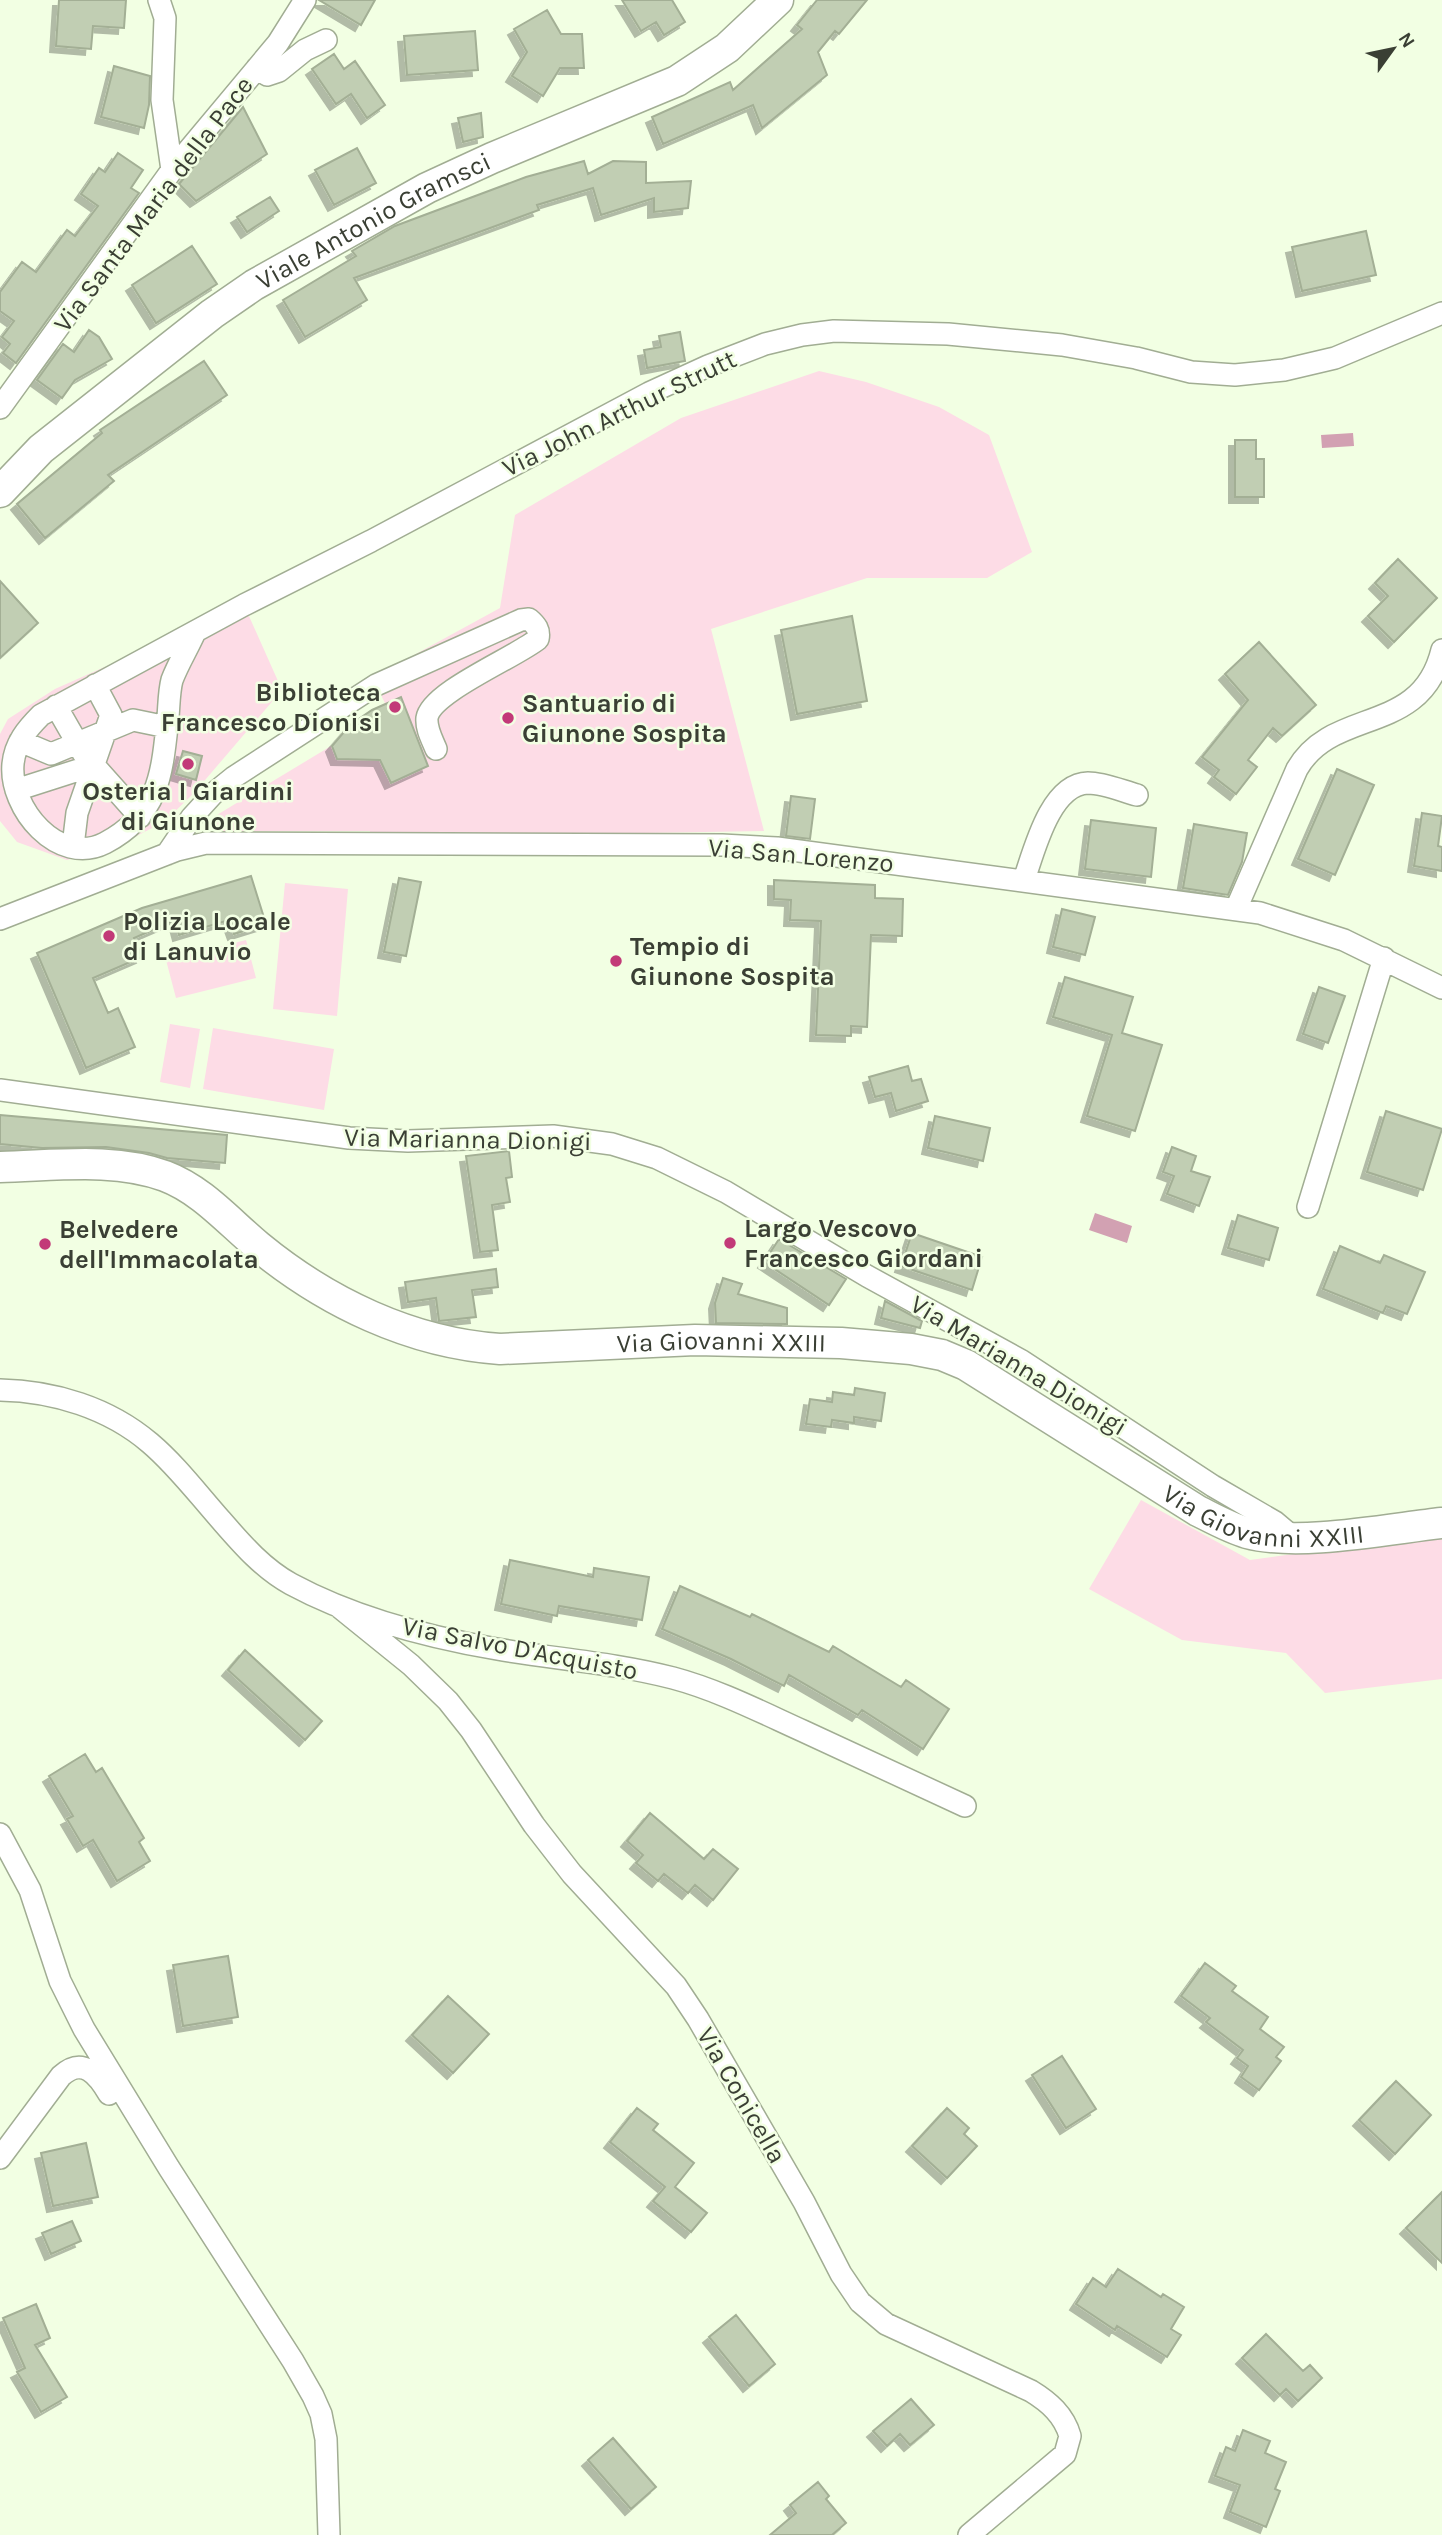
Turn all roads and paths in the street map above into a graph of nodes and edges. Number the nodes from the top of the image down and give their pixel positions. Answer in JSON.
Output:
{"nodes":[{"id":1,"x":159,"y":0,"type":"edge"},
{"id":2,"x":305,"y":0,"type":"edge"},
{"id":3,"x":778,"y":0,"type":"edge"},
{"id":4,"x":326,"y":40,"type":"dead end"},
{"id":5,"x":257,"y":68,"type":"junction"},
{"id":6,"x":172,"y":170,"type":"junction"},
{"id":7,"x":1442,"y":313,"type":"edge"},
{"id":8,"x":0,"y":408,"type":"edge"},
{"id":9,"x":0,"y":492,"type":"edge"},
{"id":10,"x":195,"y":632,"type":"junction"},
{"id":11,"x":1442,"y":650,"type":"edge"},
{"id":12,"x":95,"y":685,"type":"junction"},
{"id":13,"x":56,"y":706,"type":"junction"},
{"id":14,"x":167,"y":727,"type":"junction"},
{"id":15,"x":105,"y":732,"type":"junction"},
{"id":16,"x":20,"y":741,"type":"junction"},
{"id":17,"x":76,"y":744,"type":"junction"},
{"id":18,"x":436,"y":749,"type":"dead end"},
{"id":19,"x":94,"y":765,"type":"junction"},
{"id":20,"x":16,"y":790,"type":"junction"},
{"id":21,"x":1137,"y":795,"type":"dead end"},
{"id":22,"x":140,"y":817,"type":"junction"},
{"id":23,"x":73,"y":846,"type":"junction"},
{"id":24,"x":167,"y":854,"type":"junction"},
{"id":25,"x":1024,"y":880,"type":"junction"},
{"id":26,"x":1236,"y":909,"type":"junction"},
{"id":27,"x":0,"y":919,"type":"edge"},
{"id":28,"x":1384,"y":958,"type":"junction"},
{"id":29,"x":1442,"y":988,"type":"edge"},
{"id":30,"x":0,"y":1090,"type":"edge"},
{"id":31,"x":0,"y":1167,"type":"edge"},
{"id":32,"x":1308,"y":1207,"type":"dead end"},
{"id":33,"x":0,"y":1390,"type":"edge"},
{"id":34,"x":1442,"y":1523,"type":"edge"},
{"id":35,"x":1294,"y":1538,"type":"junction"},
{"id":36,"x":338,"y":1605,"type":"junction"},
{"id":37,"x":965,"y":1806,"type":"dead end"},
{"id":38,"x":0,"y":1834,"type":"edge"},
{"id":39,"x":0,"y":2158,"type":"edge"},
{"id":40,"x":169,"y":2168,"type":"junction"},
{"id":41,"x":329,"y":2535,"type":"edge"},
{"id":42,"x":969,"y":2535,"type":"edge"}],
"edges":[{"from":1,"to":6,"type":"street"},
{"from":2,"to":5,"type":"street","name":"Via Santa Maria della Pace"},
{"from":3,"to":9,"type":"street","name":"Viale Antonio Gramsci"},
{"from":4,"to":5,"type":"street"},
{"from":5,"to":6,"type":"street","name":"Via Santa Maria della Pace"},
{"from":6,"to":8,"type":"street","name":"Via Santa Maria della Pace"},
{"from":7,"to":10,"type":"street","name":"Via John Arthur Strutt"},
{"from":10,"to":12,"type":"street","name":"Via John Arthur Strutt"},
{"from":10,"to":14,"type":"street"},
{"from":11,"to":26,"type":"street"},
{"from":12,"to":13,"type":"street","name":"Via John Arthur Strutt"},
{"from":12,"to":15,"type":"street"},
{"from":13,"to":16,"type":"street","name":"Via John Arthur Strutt"},
{"from":13,"to":17,"type":"street"},
{"from":14,"to":15,"type":"street"},
{"from":14,"to":22,"type":"street"},
{"from":15,"to":17,"type":"street"},
{"from":15,"to":19,"type":"street"},
{"from":16,"to":17,"type":"street"},
{"from":16,"to":20,"type":"street"},
{"from":17,"to":19,"type":"street"},
{"from":18,"to":24,"type":"street"},
{"from":19,"to":20,"type":"street"},
{"from":19,"to":22,"type":"street"},
{"from":19,"to":23,"type":"street"},
{"from":20,"to":23,"type":"street"},
{"from":21,"to":25,"type":"street"},
{"from":22,"to":23,"type":"street"},
{"from":24,"to":25,"type":"street","name":"Via San Lorenzo"},
{"from":24,"to":27,"type":"street","name":"Via San Lorenzo"},
{"from":25,"to":26,"type":"street","name":"Via San Lorenzo"},
{"from":26,"to":28,"type":"street","name":"Via San Lorenzo"},
{"from":28,"to":29,"type":"street","name":"Via San Lorenzo"},
{"from":28,"to":32,"type":"street"},
{"from":30,"to":35,"type":"street","name":"Via Marianna Dionigi"},
{"from":31,"to":35,"type":"street","name":"Via Giovanni XXIII"},
{"from":33,"to":36,"type":"street","name":"Via Salvo D'Acquisto"},
{"from":34,"to":35,"type":"street","name":"Via Giovanni XXIII"},
{"from":36,"to":37,"type":"street","name":"Via Salvo D'Acquisto"},
{"from":36,"to":42,"type":"street","name":"Via Conicella"},
{"from":38,"to":40,"type":"street"},
{"from":39,"to":40,"type":"street"},
{"from":40,"to":41,"type":"street"}]}
